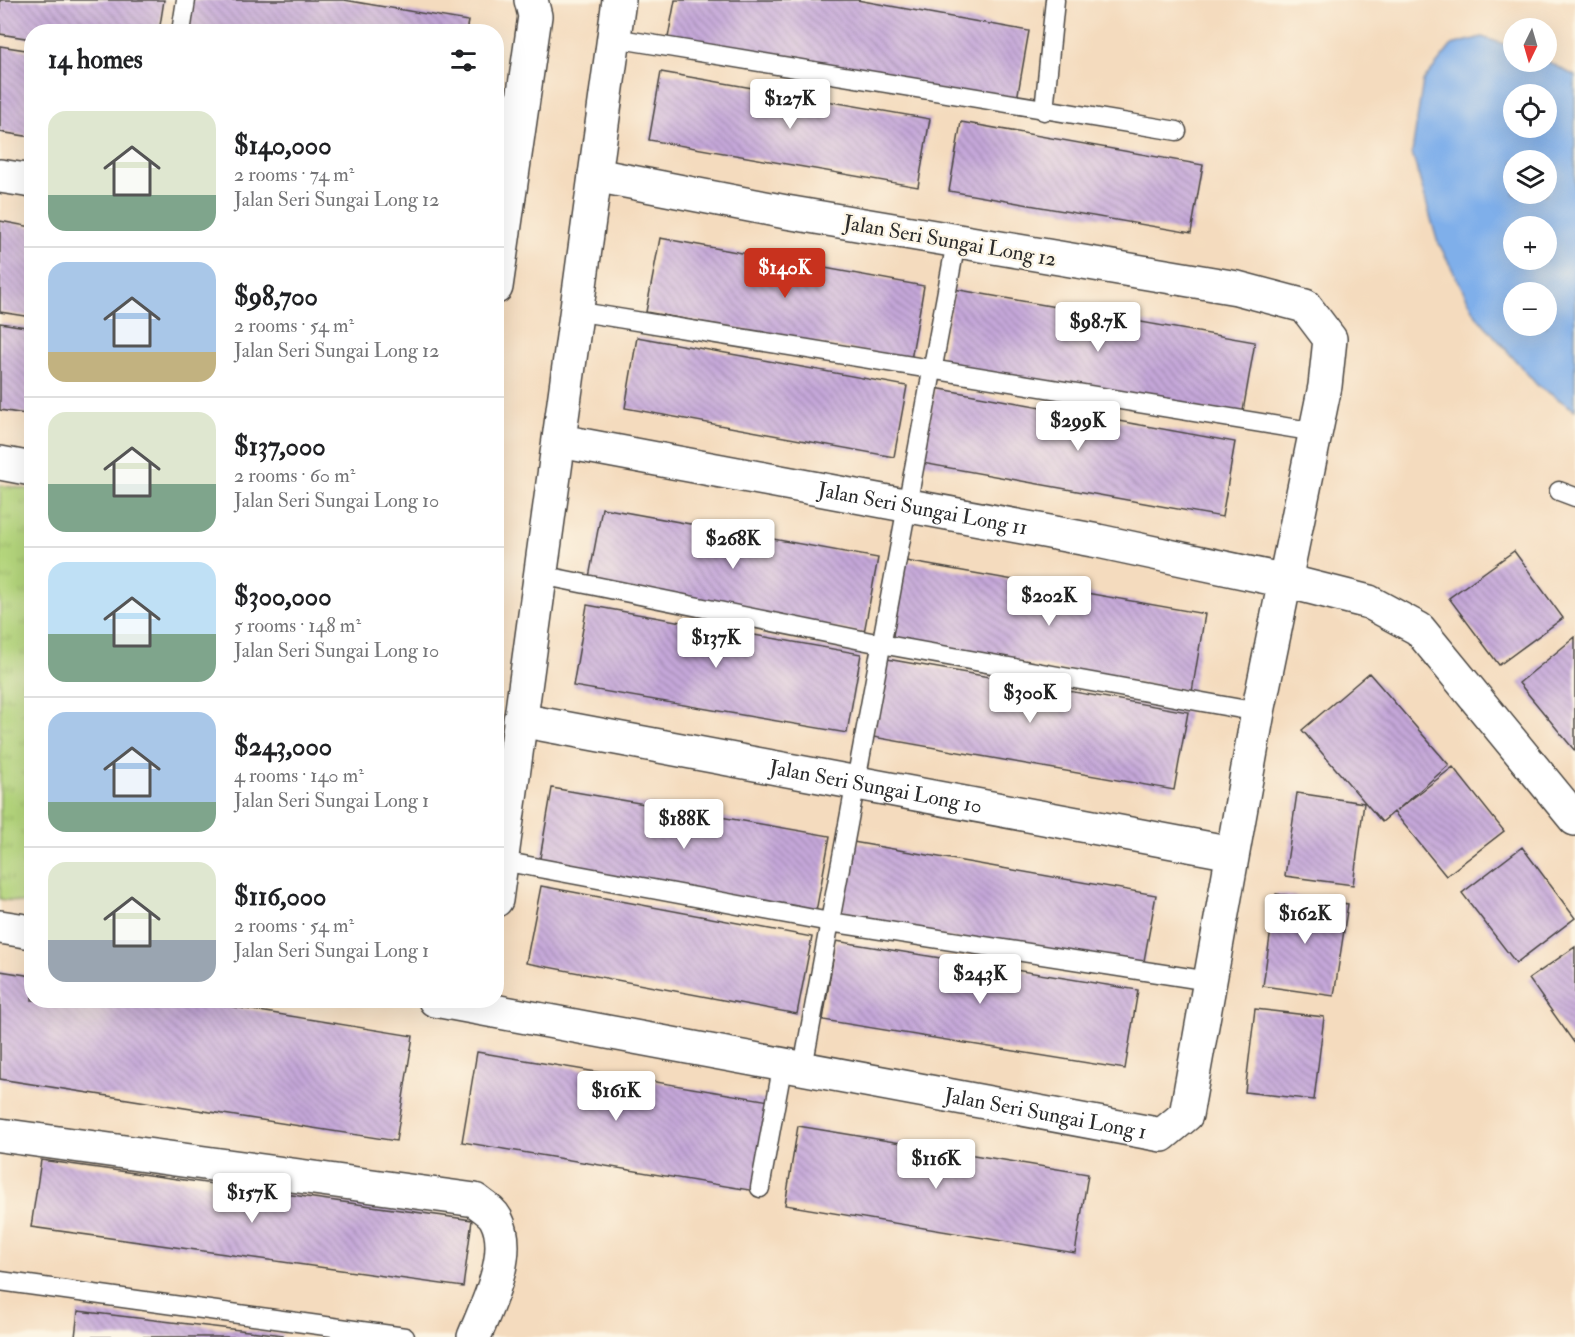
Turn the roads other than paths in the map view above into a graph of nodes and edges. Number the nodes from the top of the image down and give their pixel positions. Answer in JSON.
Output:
{"nodes":[{"id":1,"x":186,"y":0,"type":"edge"},
{"id":2,"x":531,"y":0,"type":"edge"},
{"id":3,"x":620,"y":0,"type":"edge"},
{"id":4,"x":1055,"y":0,"type":"edge"},
{"id":5,"x":182,"y":24,"type":"edge"},
{"id":6,"x":615,"y":38,"type":"junction"},
{"id":7,"x":1044,"y":111,"type":"junction"},
{"id":8,"x":508,"y":120,"type":"edge"},
{"id":9,"x":1178,"y":131,"type":"dead end"},
{"id":10,"x":595,"y":175,"type":"junction"},
{"id":11,"x":0,"y":176,"type":"edge"},
{"id":12,"x":504,"y":179,"type":"edge"},
{"id":13,"x":24,"y":180,"type":"edge"},
{"id":14,"x":956,"y":242,"type":"junction"},
{"id":15,"x":1305,"y":306,"type":"joint"},
{"id":16,"x":576,"y":311,"type":"junction"},
{"id":17,"x":930,"y":371,"type":"junction"},
{"id":18,"x":1316,"y":432,"type":"junction"},
{"id":19,"x":560,"y":441,"type":"junction"},
{"id":20,"x":0,"y":464,"type":"edge"},
{"id":21,"x":24,"y":468,"type":"edge"},
{"id":22,"x":907,"y":506,"type":"junction"},
{"id":23,"x":541,"y":575,"type":"junction"},
{"id":24,"x":1286,"y":580,"type":"junction"},
{"id":25,"x":881,"y":644,"type":"junction"},
{"id":26,"x":1258,"y":712,"type":"junction"},
{"id":27,"x":520,"y":720,"type":"junction"},
{"id":28,"x":855,"y":782,"type":"junction"},
{"id":29,"x":1575,"y":819,"type":"edge"},
{"id":30,"x":504,"y":845,"type":"edge"},
{"id":31,"x":1232,"y":853,"type":"junction"},
{"id":32,"x":504,"y":861,"type":"edge"},
{"id":33,"x":830,"y":922,"type":"junction"},
{"id":34,"x":0,"y":927,"type":"edge"},
{"id":35,"x":24,"y":931,"type":"edge"},
{"id":36,"x":1209,"y":981,"type":"junction"},
{"id":37,"x":498,"y":1008,"type":"edge"},
{"id":38,"x":793,"y":1065,"type":"junction"},
{"id":39,"x":0,"y":1135,"type":"edge"},
{"id":40,"x":760,"y":1188,"type":"dead end"},
{"id":41,"x":0,"y":1281,"type":"edge"},
{"id":42,"x":405,"y":1337,"type":"edge"},
{"id":43,"x":474,"y":1337,"type":"edge"}],
"edges":[{"from":1,"to":5,"type":"lane"},
{"from":2,"to":8,"type":"street"},
{"from":3,"to":6,"type":"street"},
{"from":4,"to":7,"type":"lane"},
{"from":6,"to":7,"type":"lane"},
{"from":6,"to":10,"type":"street"},
{"from":7,"to":9,"type":"lane"},
{"from":8,"to":12,"type":"street"},
{"from":10,"to":14,"type":"street","name":"Jalan Seri Sungai Long 12"},
{"from":10,"to":16,"type":"street"},
{"from":11,"to":13,"type":"street"},
{"from":14,"to":15,"type":"street","name":"Jalan Seri Sungai Long 12"},
{"from":14,"to":17,"type":"lane"},
{"from":15,"to":18,"type":"street","name":"Jalan Seri Sungai Long 1"},
{"from":16,"to":17,"type":"lane"},
{"from":16,"to":19,"type":"street"},
{"from":17,"to":18,"type":"lane"},
{"from":17,"to":22,"type":"lane"},
{"from":18,"to":24,"type":"street","name":"Jalan Seri Sungai Long 1"},
{"from":19,"to":22,"type":"street","name":"Jalan Seri Sungai Long 11"},
{"from":19,"to":23,"type":"street"},
{"from":20,"to":21,"type":"street"},
{"from":22,"to":24,"type":"street","name":"Jalan Seri Sungai Long 11"},
{"from":22,"to":25,"type":"lane"},
{"from":23,"to":25,"type":"lane"},
{"from":23,"to":27,"type":"street"},
{"from":24,"to":26,"type":"street","name":"Jalan Seri Sungai Long 1"},
{"from":24,"to":29,"type":"street","name":"Jalan Seri Sungai Long 11"},
{"from":25,"to":26,"type":"lane"},
{"from":25,"to":28,"type":"lane"},
{"from":26,"to":31,"type":"street","name":"Jalan Seri Sungai Long 1"},
{"from":27,"to":28,"type":"street","name":"Jalan Seri Sungai Long 10"},
{"from":27,"to":30,"type":"street"},
{"from":28,"to":31,"type":"street","name":"Jalan Seri Sungai Long 10"},
{"from":28,"to":33,"type":"lane"},
{"from":31,"to":36,"type":"street","name":"Jalan Seri Sungai Long 1"},
{"from":32,"to":33,"type":"lane"},
{"from":33,"to":36,"type":"lane"},
{"from":33,"to":38,"type":"lane"},
{"from":34,"to":35,"type":"street"},
{"from":36,"to":38,"type":"street","name":"Jalan Seri Sungai Long 1"},
{"from":37,"to":38,"type":"street","name":"Jalan Seri Sungai Long 1"},
{"from":38,"to":40,"type":"lane"},
{"from":39,"to":43,"type":"street"},
{"from":41,"to":42,"type":"lane"}]}
